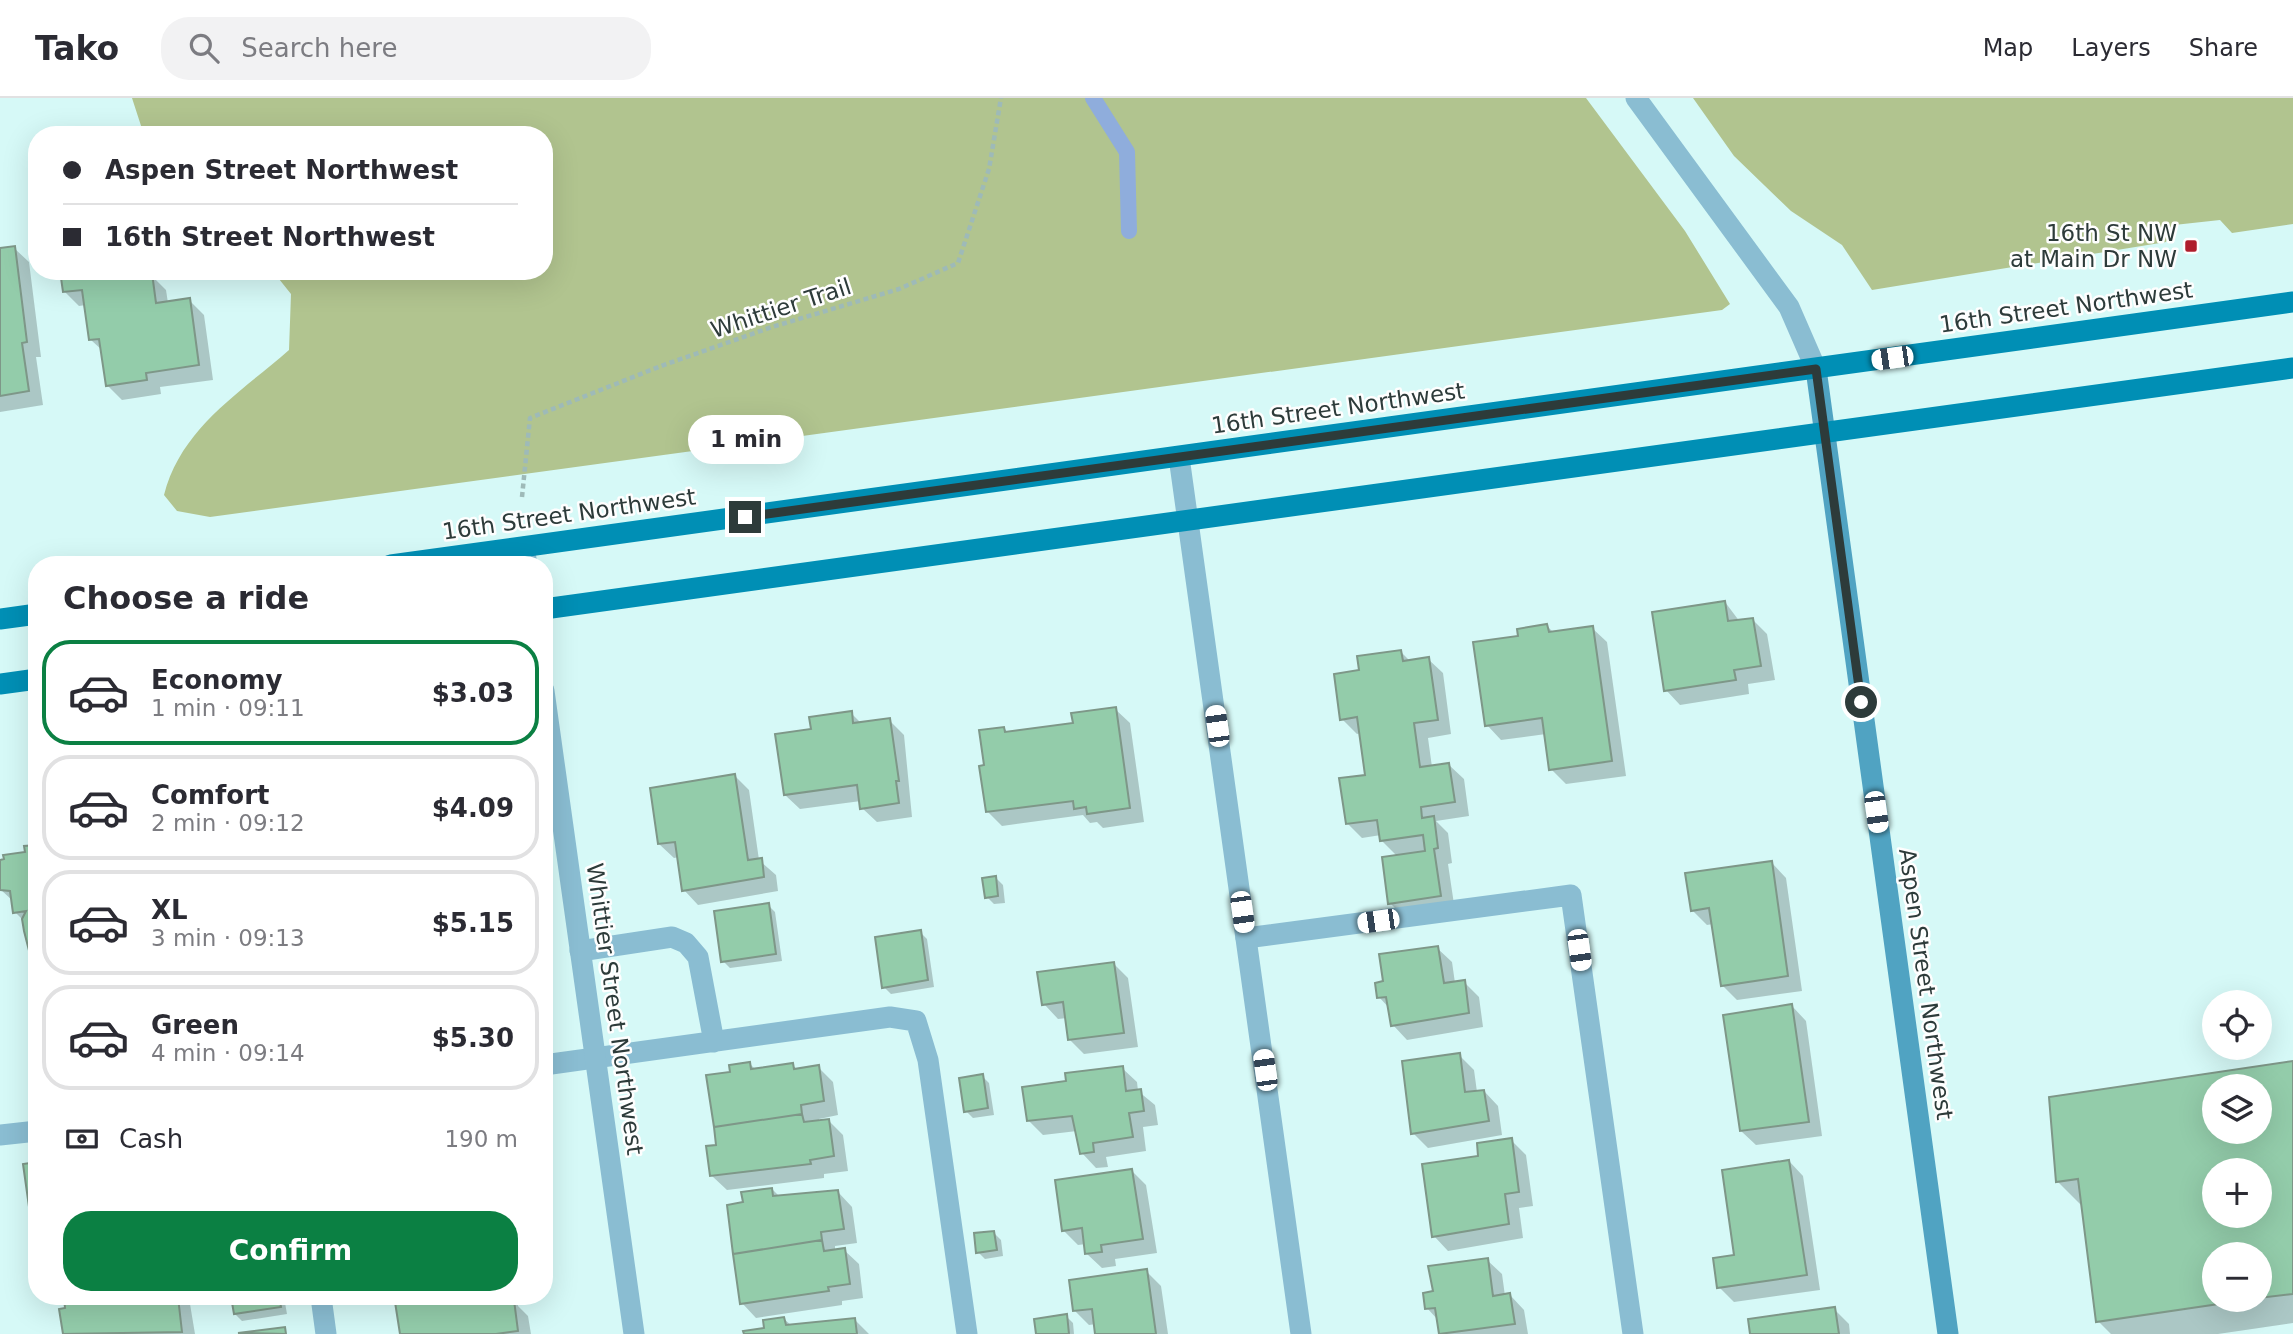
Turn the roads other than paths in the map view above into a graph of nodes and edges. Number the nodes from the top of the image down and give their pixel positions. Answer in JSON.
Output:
{"nodes":[{"id":1,"x":1636,"y":98,"type":"edge"},
{"id":2,"x":2293,"y":302,"type":"edge"},
{"id":3,"x":2293,"y":368,"type":"edge"},
{"id":4,"x":1816,"y":369,"type":"junction"},
{"id":5,"x":1824,"y":433,"type":"junction"},
{"id":6,"x":1179,"y":457,"type":"junction"},
{"id":7,"x":1188,"y":521,"type":"junction"},
{"id":8,"x":525,"y":556,"type":"edge"},
{"id":9,"x":553,"y":608,"type":"edge"},
{"id":10,"x":28,"y":615,"type":"edge"},
{"id":11,"x":0,"y":619,"type":"edge"},
{"id":12,"x":28,"y":680,"type":"edge"},
{"id":13,"x":0,"y":684,"type":"edge"},
{"id":14,"x":553,"y":756,"type":"edge"},
{"id":15,"x":1246,"y":938,"type":"junction"},
{"id":16,"x":580,"y":951,"type":"junction"},
{"id":17,"x":713,"y":1042,"type":"junction"},
{"id":18,"x":595,"y":1059,"type":"junction"},
{"id":19,"x":553,"y":1064,"type":"edge"},
{"id":20,"x":28,"y":1132,"type":"edge"},
{"id":21,"x":0,"y":1135,"type":"edge"},
{"id":22,"x":322,"y":1305,"type":"edge"},
{"id":23,"x":326,"y":1334,"type":"edge"},
{"id":24,"x":634,"y":1334,"type":"edge"},
{"id":25,"x":967,"y":1334,"type":"edge"},
{"id":26,"x":1301,"y":1334,"type":"edge"},
{"id":27,"x":1633,"y":1334,"type":"edge"},
{"id":28,"x":1948,"y":1334,"type":"edge"}],
"edges":[{"from":1,"to":4,"type":"street"},
{"from":2,"to":4,"type":"main road","name":"16th Street Northwest"},
{"from":3,"to":5,"type":"main road"},
{"from":4,"to":5,"type":"street","name":"Aspen Street Northwest"},
{"from":4,"to":6,"type":"main road","name":"16th Street Northwest"},
{"from":5,"to":7,"type":"main road"},
{"from":5,"to":28,"type":"street","name":"Aspen Street Northwest"},
{"from":6,"to":7,"type":"street"},
{"from":6,"to":8,"type":"main road","name":"16th Street Northwest"},
{"from":7,"to":9,"type":"main road"},
{"from":7,"to":15,"type":"street"},
{"from":10,"to":11,"type":"main road"},
{"from":12,"to":13,"type":"main road"},
{"from":14,"to":16,"type":"street","name":"Whittier Street Northwest"},
{"from":15,"to":26,"type":"street"},
{"from":15,"to":27,"type":"street"},
{"from":16,"to":17,"type":"street"},
{"from":16,"to":18,"type":"street","name":"Whittier Street Northwest"},
{"from":17,"to":18,"type":"street"},
{"from":17,"to":25,"type":"street"},
{"from":18,"to":19,"type":"street"},
{"from":18,"to":24,"type":"street","name":"Whittier Street Northwest"},
{"from":20,"to":21,"type":"street"},
{"from":22,"to":23,"type":"street"}]}
